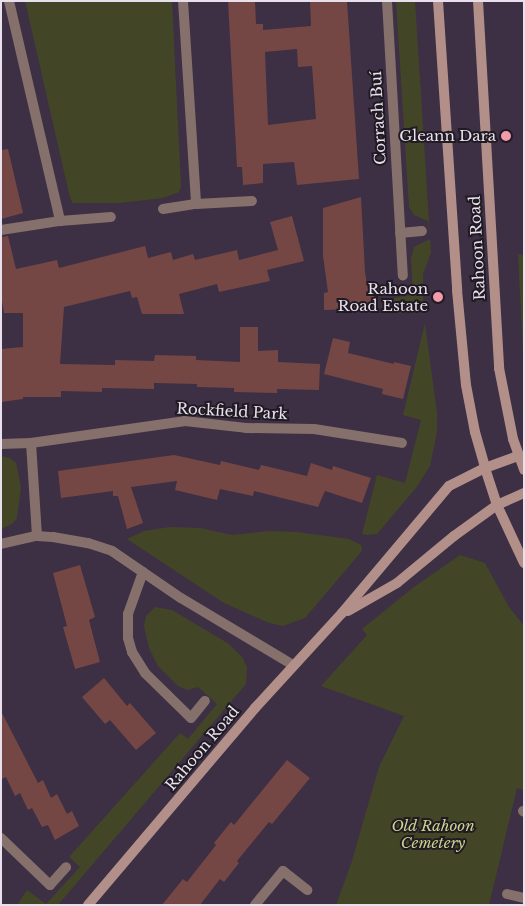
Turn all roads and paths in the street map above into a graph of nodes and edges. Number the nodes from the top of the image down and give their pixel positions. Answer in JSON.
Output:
{"nodes":[{"id":1,"x":9,"y":1,"type":"edge"},
{"id":2,"x":183,"y":1,"type":"edge"},
{"id":3,"x":387,"y":1,"type":"edge"},
{"id":4,"x":438,"y":1,"type":"edge"},
{"id":5,"x":478,"y":1,"type":"edge"},
{"id":6,"x":252,"y":201,"type":"dead end"},
{"id":7,"x":196,"y":204,"type":"junction"},
{"id":8,"x":163,"y":209,"type":"dead end"},
{"id":9,"x":111,"y":217,"type":"dead end"},
{"id":10,"x":60,"y":222,"type":"junction"},
{"id":11,"x":1,"y":230,"type":"edge"},
{"id":12,"x":422,"y":231,"type":"dead end"},
{"id":13,"x":400,"y":233,"type":"junction"},
{"id":14,"x":403,"y":276,"type":"dead end"},
{"id":15,"x":31,"y":443,"type":"junction"},
{"id":16,"x":402,"y":443,"type":"dead end"},
{"id":17,"x":1,"y":444,"type":"edge"},
{"id":18,"x":518,"y":456,"type":"junction"},
{"id":19,"x":485,"y":468,"type":"junction"},
{"id":20,"x":524,"y":470,"type":"edge"},
{"id":21,"x":524,"y":493,"type":"edge"},
{"id":22,"x":498,"y":505,"type":"junction"},
{"id":23,"x":37,"y":536,"type":"junction"},
{"id":24,"x":1,"y":544,"type":"edge"},
{"id":25,"x":524,"y":563,"type":"edge"},
{"id":26,"x":143,"y":572,"type":"junction"},
{"id":27,"x":342,"y":614,"type":"junction"},
{"id":28,"x":293,"y":665,"type":"junction"},
{"id":29,"x":205,"y":701,"type":"dead end"},
{"id":30,"x":1,"y":838,"type":"edge"},
{"id":31,"x":66,"y":867,"type":"dead end"},
{"id":32,"x":307,"y":890,"type":"dead end"},
{"id":33,"x":507,"y":894,"type":"dead end"},
{"id":34,"x":524,"y":898,"type":"edge"},
{"id":35,"x":88,"y":905,"type":"edge"},
{"id":36,"x":255,"y":905,"type":"edge"}],
"edges":[{"from":1,"to":10,"type":"street"},
{"from":2,"to":7,"type":"street"},
{"from":3,"to":13,"type":"street","name":"Corrach Buí"},
{"from":4,"to":19,"type":"main road","name":"Rahoon Road"},
{"from":5,"to":18,"type":"main road","name":"Rahoon Road"},
{"from":6,"to":7,"type":"street"},
{"from":7,"to":8,"type":"street"},
{"from":9,"to":10,"type":"street"},
{"from":10,"to":11,"type":"street"},
{"from":12,"to":13,"type":"street"},
{"from":13,"to":14,"type":"street","name":"Corrach Buí"},
{"from":15,"to":16,"type":"street","name":"Rockfield Park"},
{"from":15,"to":17,"type":"street","name":"Rockfield Park"},
{"from":15,"to":23,"type":"street"},
{"from":18,"to":19,"type":"main road","name":"Rahoon Road"},
{"from":18,"to":20,"type":"main road"},
{"from":19,"to":22,"type":"main road"},
{"from":19,"to":27,"type":"main road","name":"Rahoon Road"},
{"from":21,"to":22,"type":"main road","name":"Rahoon Road"},
{"from":22,"to":25,"type":"main road"},
{"from":22,"to":27,"type":"main road","name":"Rahoon Road"},
{"from":23,"to":24,"type":"street"},
{"from":23,"to":26,"type":"street"},
{"from":26,"to":28,"type":"street"},
{"from":26,"to":29,"type":"street"},
{"from":27,"to":28,"type":"main road","name":"Rahoon Road"},
{"from":28,"to":35,"type":"main road","name":"Rahoon Road"},
{"from":30,"to":31,"type":"street"},
{"from":32,"to":36,"type":"street"},
{"from":33,"to":34,"type":"street"}]}
